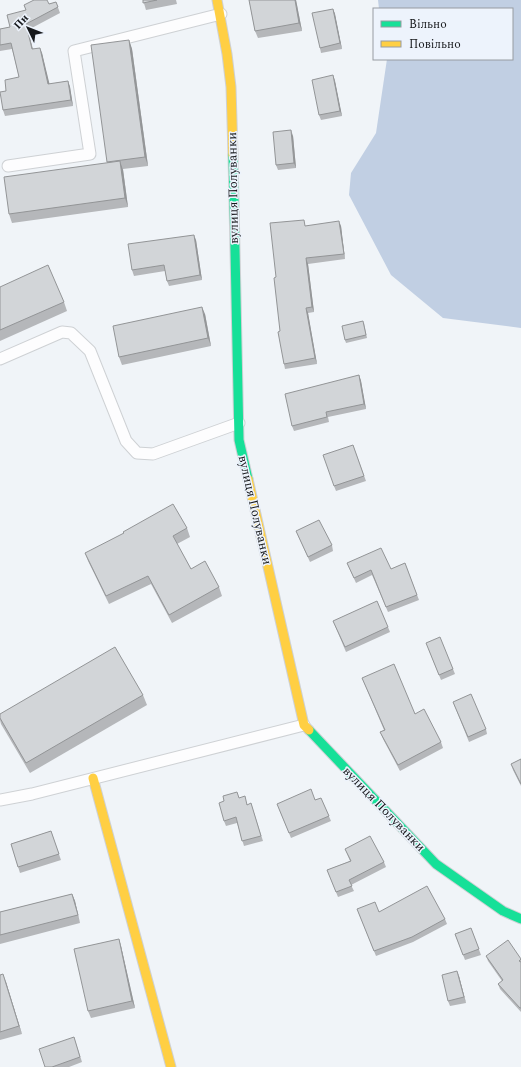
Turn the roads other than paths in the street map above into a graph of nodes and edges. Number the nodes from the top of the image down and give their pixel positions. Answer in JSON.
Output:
{"nodes":[{"id":1,"x":217,"y":0,"type":"edge"},
{"id":2,"x":221,"y":14,"type":"junction"},
{"id":3,"x":8,"y":166,"type":"dead end"},
{"id":4,"x":0,"y":359,"type":"edge"},
{"id":5,"x":240,"y":423,"type":"junction"},
{"id":6,"x":304,"y":725,"type":"junction"},
{"id":7,"x":93,"y":778,"type":"junction"},
{"id":8,"x":0,"y":800,"type":"edge"},
{"id":9,"x":521,"y":920,"type":"edge"},
{"id":10,"x":171,"y":1067,"type":"edge"}],
"edges":[{"from":1,"to":2,"type":"street","name":"вулиця Полуванки"},
{"from":2,"to":3,"type":"lane"},
{"from":2,"to":5,"type":"street","name":"вулиця Полуванки"},
{"from":4,"to":5,"type":"lane"},
{"from":5,"to":6,"type":"street","name":"вулиця Полуванки"},
{"from":6,"to":7,"type":"lane"},
{"from":6,"to":9,"type":"street","name":"вулиця Полуванки"},
{"from":7,"to":8,"type":"lane"},
{"from":7,"to":10,"type":"street"}]}
